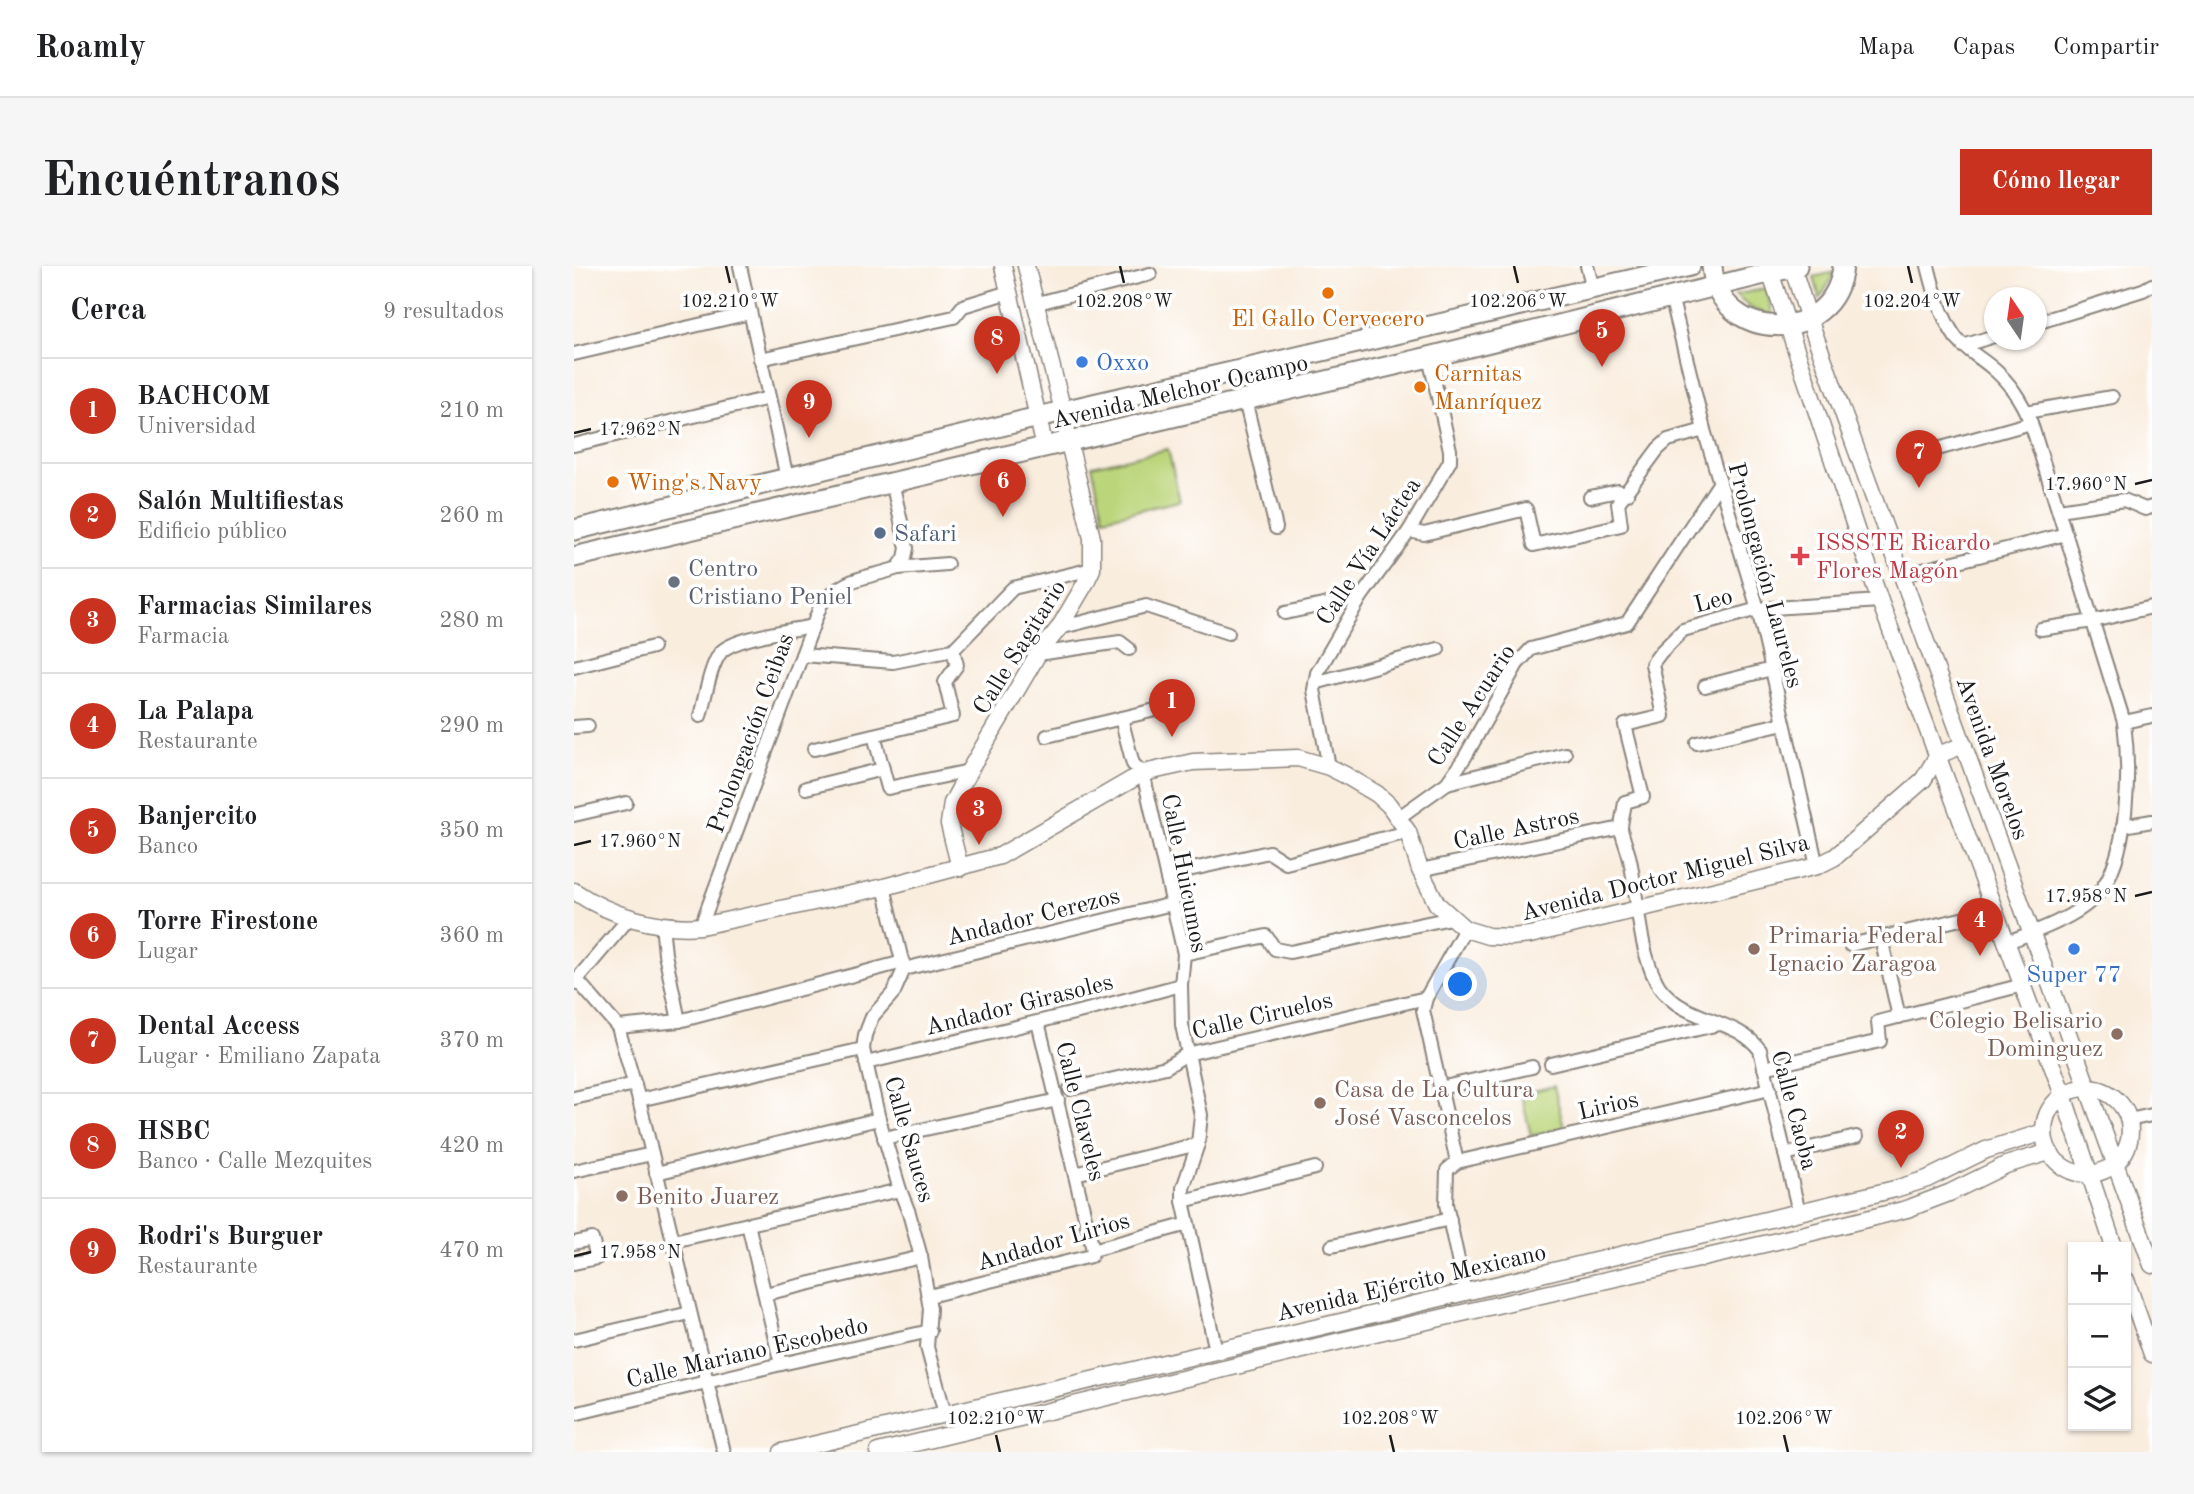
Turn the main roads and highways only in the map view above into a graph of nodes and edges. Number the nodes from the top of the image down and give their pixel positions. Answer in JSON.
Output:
{"nodes":[{"id":1,"x":1690,"y":266,"type":"edge"},
{"id":2,"x":1794,"y":266,"type":"edge"},
{"id":3,"x":1843,"y":266,"type":"edge"},
{"id":4,"x":1769,"y":269,"type":"edge"},
{"id":5,"x":1714,"y":275,"type":"edge"},
{"id":6,"x":1544,"y":300,"type":"junction"},
{"id":7,"x":1549,"y":327,"type":"junction"},
{"id":8,"x":1169,"y":386,"type":"junction"},
{"id":9,"x":1177,"y":417,"type":"junction"},
{"id":10,"x":654,"y":511,"type":"junction"},
{"id":11,"x":574,"y":530,"type":"edge"},
{"id":12,"x":660,"y":537,"type":"junction"},
{"id":13,"x":574,"y":557,"type":"edge"}],
"edges":[{"from":1,"to":6,"type":"main road","name":"Avenida Melchor Ocampo"},
{"from":2,"to":4,"type":"main road","name":"Avenida Melchor Ocampo"},
{"from":3,"to":5,"type":"main road"},
{"from":4,"to":5,"type":"main road","name":"Avenida Melchor Ocampo"},
{"from":5,"to":7,"type":"main road","name":"Avenida Melchor Ocampo"},
{"from":6,"to":7,"type":"main road"},
{"from":6,"to":8,"type":"main road","name":"Avenida Melchor Ocampo"},
{"from":7,"to":9,"type":"main road","name":"Avenida Melchor Ocampo"},
{"from":8,"to":9,"type":"main road"},
{"from":8,"to":10,"type":"main road","name":"Avenida Melchor Ocampo"},
{"from":9,"to":12,"type":"main road","name":"Avenida Melchor Ocampo"},
{"from":10,"to":11,"type":"main road","name":"Avenida Melchor Ocampo"},
{"from":10,"to":12,"type":"main road"},
{"from":12,"to":13,"type":"main road","name":"Avenida Melchor Ocampo"}]}
